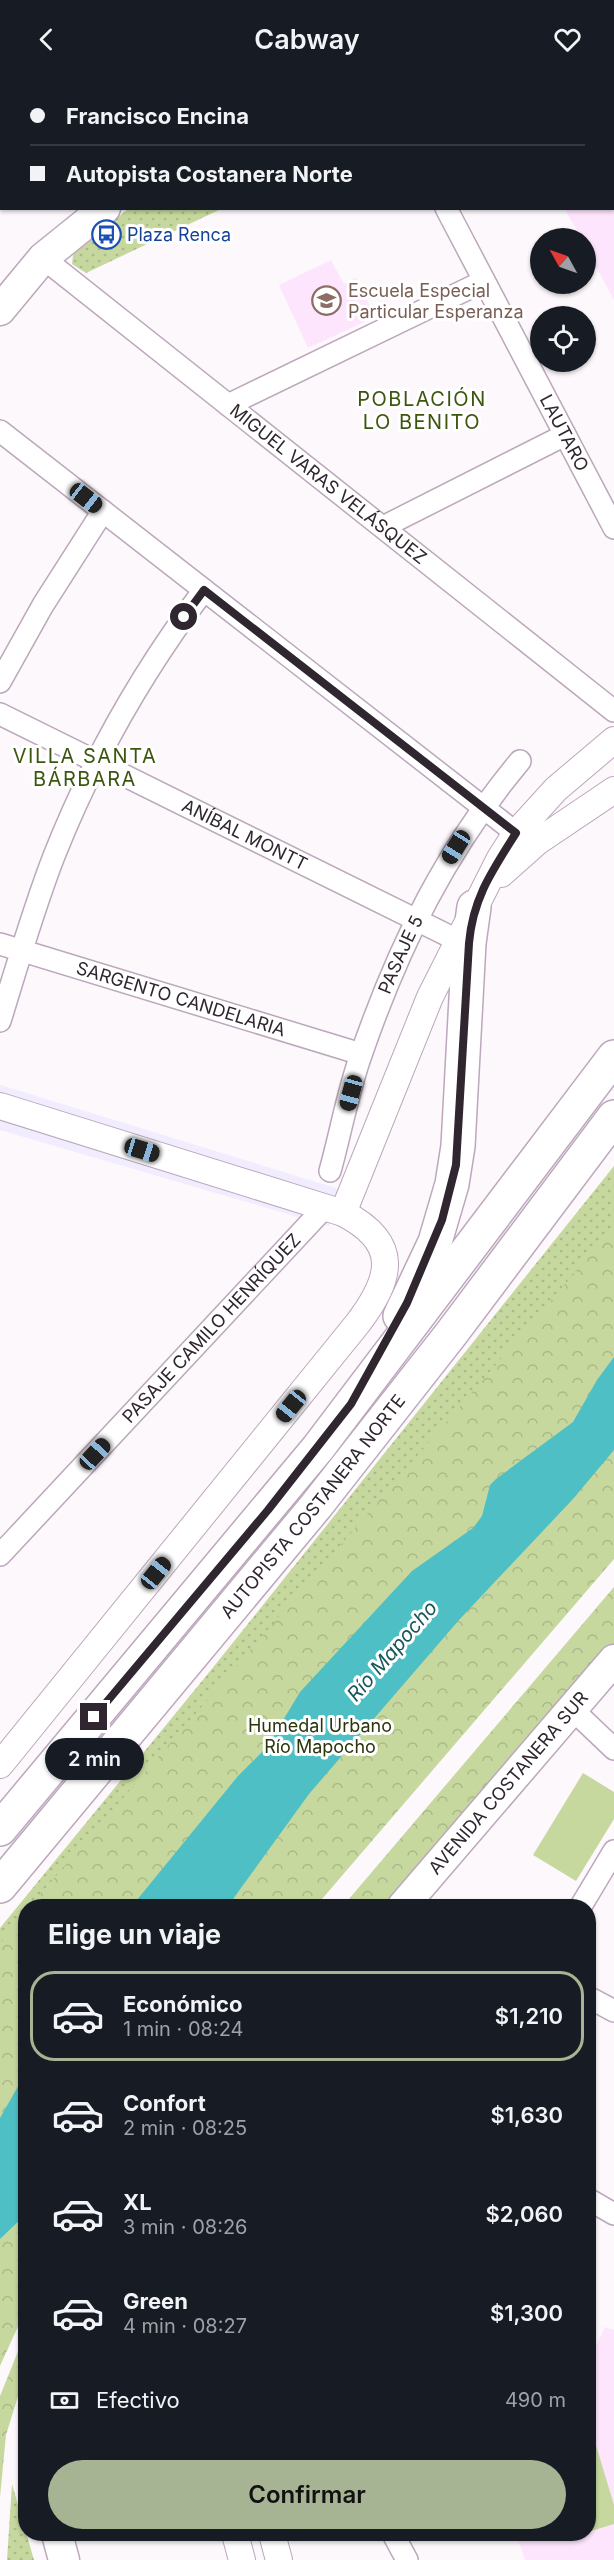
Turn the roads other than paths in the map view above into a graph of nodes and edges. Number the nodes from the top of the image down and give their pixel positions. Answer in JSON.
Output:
{"nodes":[{"id":1,"x":103,"y":210,"type":"edge"},
{"id":2,"x":447,"y":210,"type":"edge"},
{"id":3,"x":43,"y":258,"type":"junction"},
{"id":4,"x":484,"y":281,"type":"junction"},
{"id":5,"x":0,"y":310,"type":"edge"},
{"id":6,"x":228,"y":405,"type":"junction"},
{"id":7,"x":0,"y":431,"type":"edge"},
{"id":8,"x":565,"y":435,"type":"junction"},
{"id":9,"x":103,"y":511,"type":"junction"},
{"id":10,"x":382,"y":527,"type":"junction"},
{"id":11,"x":614,"y":528,"type":"edge"},
{"id":12,"x":204,"y":590,"type":"junction"},
{"id":13,"x":0,"y":682,"type":"edge"},
{"id":14,"x":614,"y":711,"type":"edge"},
{"id":15,"x":0,"y":714,"type":"edge"},
{"id":16,"x":614,"y":741,"type":"edge"},
{"id":17,"x":520,"y":761,"type":"dead end"},
{"id":18,"x":96,"y":762,"type":"junction"},
{"id":19,"x":614,"y":790,"type":"edge"},
{"id":20,"x":483,"y":807,"type":"junction"},
{"id":21,"x":516,"y":833,"type":"junction"},
{"id":22,"x":476,"y":903,"type":"junction"},
{"id":23,"x":416,"y":920,"type":"junction"},
{"id":24,"x":457,"y":940,"type":"junction"},
{"id":25,"x":0,"y":944,"type":"edge"},
{"id":26,"x":22,"y":950,"type":"junction"},
{"id":27,"x":0,"y":1021,"type":"edge"},
{"id":28,"x":361,"y":1054,"type":"junction"},
{"id":29,"x":614,"y":1057,"type":"edge"},
{"id":30,"x":0,"y":1106,"type":"edge"},
{"id":31,"x":614,"y":1117,"type":"edge"},
{"id":32,"x":614,"y":1124,"type":"edge"},
{"id":33,"x":590,"y":1149,"type":"junction"},
{"id":34,"x":330,"y":1171,"type":"dead end"},
{"id":35,"x":334,"y":1210,"type":"junction"},
{"id":36,"x":351,"y":1404,"type":"junction"},
{"id":37,"x":0,"y":1555,"type":"edge"},
{"id":38,"x":614,"y":1660,"type":"edge"},
{"id":39,"x":572,"y":1709,"type":"junction"},
{"id":40,"x":614,"y":1749,"type":"edge"},
{"id":41,"x":1,"y":1761,"type":"edge"},
{"id":42,"x":0,"y":1829,"type":"edge"},
{"id":43,"x":614,"y":1851,"type":"edge"},
{"id":44,"x":0,"y":1886,"type":"edge"},
{"id":45,"x":416,"y":1899,"type":"edge"},
{"id":46,"x":585,"y":1899,"type":"edge"},
{"id":47,"x":596,"y":2001,"type":"edge"},
{"id":48,"x":614,"y":2011,"type":"edge"},
{"id":49,"x":596,"y":2204,"type":"edge"},
{"id":50,"x":614,"y":2214,"type":"edge"},
{"id":51,"x":59,"y":2541,"type":"edge"},
{"id":52,"x":237,"y":2541,"type":"edge"},
{"id":53,"x":274,"y":2541,"type":"edge"},
{"id":54,"x":397,"y":2541,"type":"edge"},
{"id":55,"x":64,"y":2560,"type":"edge"},
{"id":56,"x":242,"y":2560,"type":"edge"},
{"id":57,"x":279,"y":2560,"type":"edge"},
{"id":58,"x":407,"y":2560,"type":"edge"}],
"edges":[{"from":1,"to":3,"type":"main road"},
{"from":2,"to":4,"type":"street","name":"LAUTARO"},
{"from":3,"to":5,"type":"main road"},
{"from":3,"to":6,"type":"street","name":"MIGUEL VARAS VELÁSQUEZ"},
{"from":4,"to":6,"type":"street"},
{"from":4,"to":8,"type":"street","name":"LAUTARO"},
{"from":6,"to":10,"type":"street","name":"MIGUEL VARAS VELÁSQUEZ"},
{"from":7,"to":9,"type":"street"},
{"from":8,"to":10,"type":"street"},
{"from":8,"to":11,"type":"street","name":"LAUTARO"},
{"from":9,"to":12,"type":"street"},
{"from":9,"to":13,"type":"street"},
{"from":10,"to":14,"type":"street","name":"MIGUEL VARAS VELÁSQUEZ"},
{"from":12,"to":18,"type":"street"},
{"from":12,"to":20,"type":"street"},
{"from":15,"to":18,"type":"street","name":"ANÍBAL MONTT"},
{"from":16,"to":21,"type":"street"},
{"from":17,"to":20,"type":"street","name":"PASAJE 5"},
{"from":18,"to":23,"type":"street","name":"ANÍBAL MONTT"},
{"from":18,"to":26,"type":"street"},
{"from":19,"to":22,"type":"street"},
{"from":20,"to":21,"type":"street"},
{"from":20,"to":23,"type":"street","name":"PASAJE 5"},
{"from":21,"to":22,"type":"street"},
{"from":22,"to":24,"type":"street"},
{"from":22,"to":36,"type":"highway"},
{"from":23,"to":24,"type":"street","name":"ANÍBAL MONTT"},
{"from":23,"to":28,"type":"street","name":"PASAJE 5"},
{"from":24,"to":35,"type":"street"},
{"from":25,"to":26,"type":"street","name":"SARGENTO CANDELARIA"},
{"from":26,"to":27,"type":"street"},
{"from":26,"to":28,"type":"street","name":"SARGENTO CANDELARIA"},
{"from":28,"to":34,"type":"street","name":"PASAJE 5"},
{"from":29,"to":36,"type":"highway","name":"AUTOPISTA COSTANERA NORTE"},
{"from":30,"to":35,"type":"street"},
{"from":31,"to":33,"type":"highway","name":"AUTOPISTA COSTANERA NORTE"},
{"from":32,"to":33,"type":"highway"},
{"from":33,"to":44,"type":"highway","name":"AUTOPISTA COSTANERA NORTE"},
{"from":35,"to":37,"type":"street","name":"PASAJE CAMILO HENRÍQUEZ"},
{"from":35,"to":41,"type":"street"},
{"from":36,"to":42,"type":"highway","name":"AUTOPISTA COSTANERA NORTE"},
{"from":38,"to":39,"type":"main road","name":"AVENIDA COSTANERA SUR"},
{"from":39,"to":40,"type":"street"},
{"from":39,"to":45,"type":"main road","name":"AVENIDA COSTANERA SUR"},
{"from":43,"to":46,"type":"street"},
{"from":47,"to":48,"type":"street"},
{"from":49,"to":50,"type":"street"},
{"from":51,"to":55,"type":"main road"},
{"from":52,"to":56,"type":"street"},
{"from":53,"to":57,"type":"street"},
{"from":54,"to":58,"type":"street"}]}
